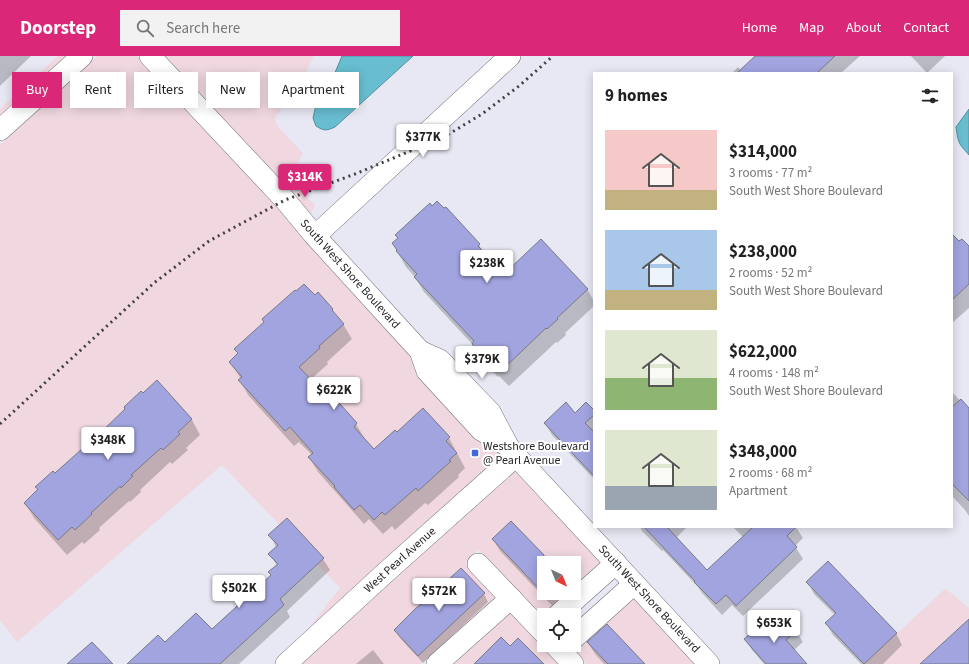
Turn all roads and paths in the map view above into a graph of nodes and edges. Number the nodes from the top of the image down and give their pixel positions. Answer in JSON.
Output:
{"nodes":[{"id":1,"x":82,"y":56,"type":"edge"},
{"id":2,"x":150,"y":56,"type":"edge"},
{"id":3,"x":510,"y":56,"type":"edge"},
{"id":4,"x":0,"y":130,"type":"edge"},
{"id":5,"x":315,"y":236,"type":"junction"},
{"id":6,"x":512,"y":451,"type":"junction"},
{"id":7,"x":616,"y":563,"type":"junction"},
{"id":8,"x":478,"y":564,"type":"dead end"},
{"id":9,"x":634,"y":584,"type":"junction"},
{"id":10,"x":511,"y":598,"type":"junction"},
{"id":11,"x":566,"y":608,"type":"edge"},
{"id":12,"x":537,"y":624,"type":"edge"},
{"id":13,"x":581,"y":635,"type":"edge"},
{"id":14,"x":286,"y":664,"type":"edge"},
{"id":15,"x":437,"y":664,"type":"edge"},
{"id":16,"x":709,"y":664,"type":"edge"}],
"edges":[{"from":1,"to":4,"type":"street"},
{"from":2,"to":5,"type":"street","name":"South West Shore Boulevard"},
{"from":3,"to":5,"type":"street"},
{"from":5,"to":6,"type":"street","name":"South West Shore Boulevard"},
{"from":6,"to":7,"type":"street","name":"South West Shore Boulevard"},
{"from":6,"to":14,"type":"street","name":"West Pearl Avenue"},
{"from":7,"to":9,"type":"street","name":"South West Shore Boulevard"},
{"from":7,"to":11,"type":"street"},
{"from":8,"to":10,"type":"street"},
{"from":9,"to":13,"type":"street"},
{"from":9,"to":16,"type":"street","name":"South West Shore Boulevard"},
{"from":10,"to":12,"type":"street"},
{"from":10,"to":15,"type":"street"}]}
